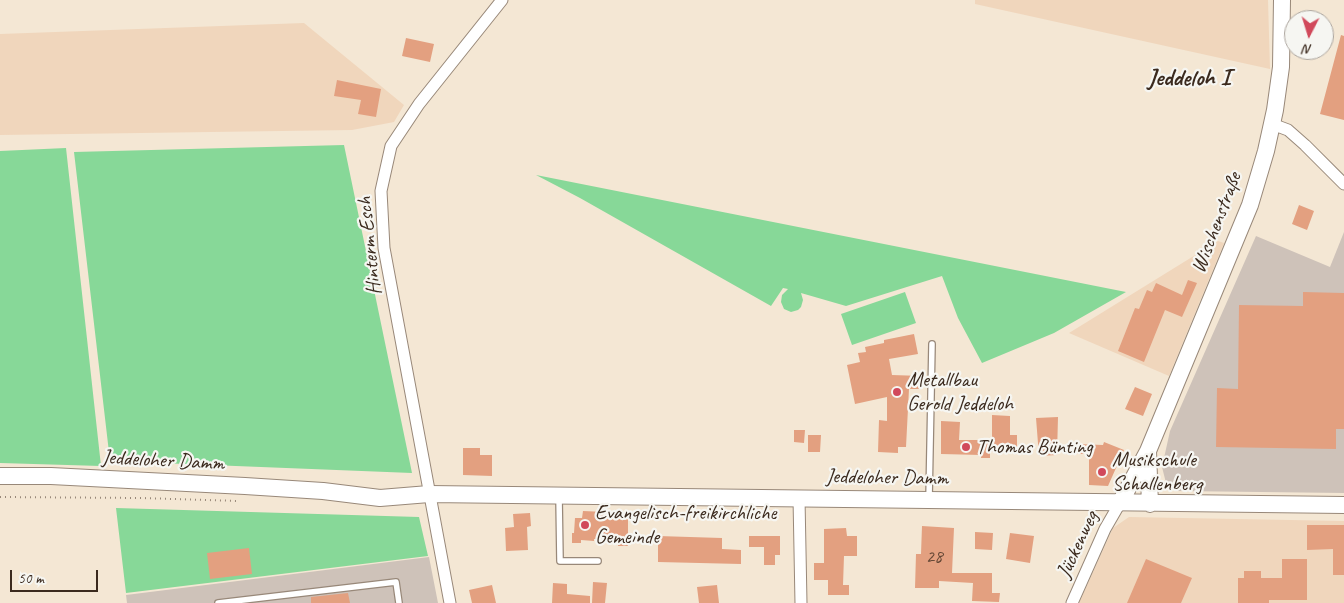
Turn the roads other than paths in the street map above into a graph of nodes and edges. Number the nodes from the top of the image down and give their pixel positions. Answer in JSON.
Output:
{"nodes":[{"id":1,"x":502,"y":0,"type":"edge"},
{"id":2,"x":1282,"y":0,"type":"edge"},
{"id":3,"x":1272,"y":124,"type":"junction"},
{"id":4,"x":1344,"y":184,"type":"edge"},
{"id":5,"x":932,"y":344,"type":"dead end"},
{"id":6,"x":1148,"y":451,"type":"junction"},
{"id":7,"x":0,"y":476,"type":"edge"},
{"id":8,"x":429,"y":494,"type":"junction"},
{"id":9,"x":559,"y":495,"type":"junction"},
{"id":10,"x":799,"y":498,"type":"junction"},
{"id":11,"x":929,"y":499,"type":"junction"},
{"id":12,"x":1120,"y":503,"type":"junction"},
{"id":13,"x":1150,"y":504,"type":"junction"},
{"id":14,"x":1344,"y":505,"type":"edge"},
{"id":15,"x":598,"y":561,"type":"dead end"},
{"id":16,"x":218,"y":603,"type":"edge"},
{"id":17,"x":399,"y":603,"type":"edge"},
{"id":18,"x":450,"y":603,"type":"edge"},
{"id":19,"x":801,"y":603,"type":"edge"},
{"id":20,"x":1072,"y":603,"type":"edge"}],
"edges":[{"from":1,"to":8,"type":"street","name":"Hinterm Esch"},
{"from":2,"to":3,"type":"main road","name":"Wischenstraße"},
{"from":3,"to":4,"type":"street"},
{"from":3,"to":6,"type":"main road","name":"Wischenstraße"},
{"from":5,"to":11,"type":"lane"},
{"from":6,"to":12,"type":"main road","name":"Wischenstraße"},
{"from":6,"to":13,"type":"main road","name":"Wischenstraße"},
{"from":7,"to":8,"type":"main road","name":"Jeddeloher Damm"},
{"from":8,"to":9,"type":"main road","name":"Jeddeloher Damm"},
{"from":8,"to":18,"type":"street","name":"Hinterm Esch"},
{"from":9,"to":10,"type":"main road","name":"Jeddeloher Damm"},
{"from":9,"to":15,"type":"lane"},
{"from":10,"to":11,"type":"main road","name":"Jeddeloher Damm"},
{"from":10,"to":19,"type":"street"},
{"from":11,"to":12,"type":"main road","name":"Jeddeloher Damm"},
{"from":12,"to":13,"type":"main road","name":"Jeddeloher Damm"},
{"from":12,"to":20,"type":"street","name":"Jückenweg"},
{"from":13,"to":14,"type":"main road","name":"Jeddeloher Damm"},
{"from":16,"to":17,"type":"lane"}]}
